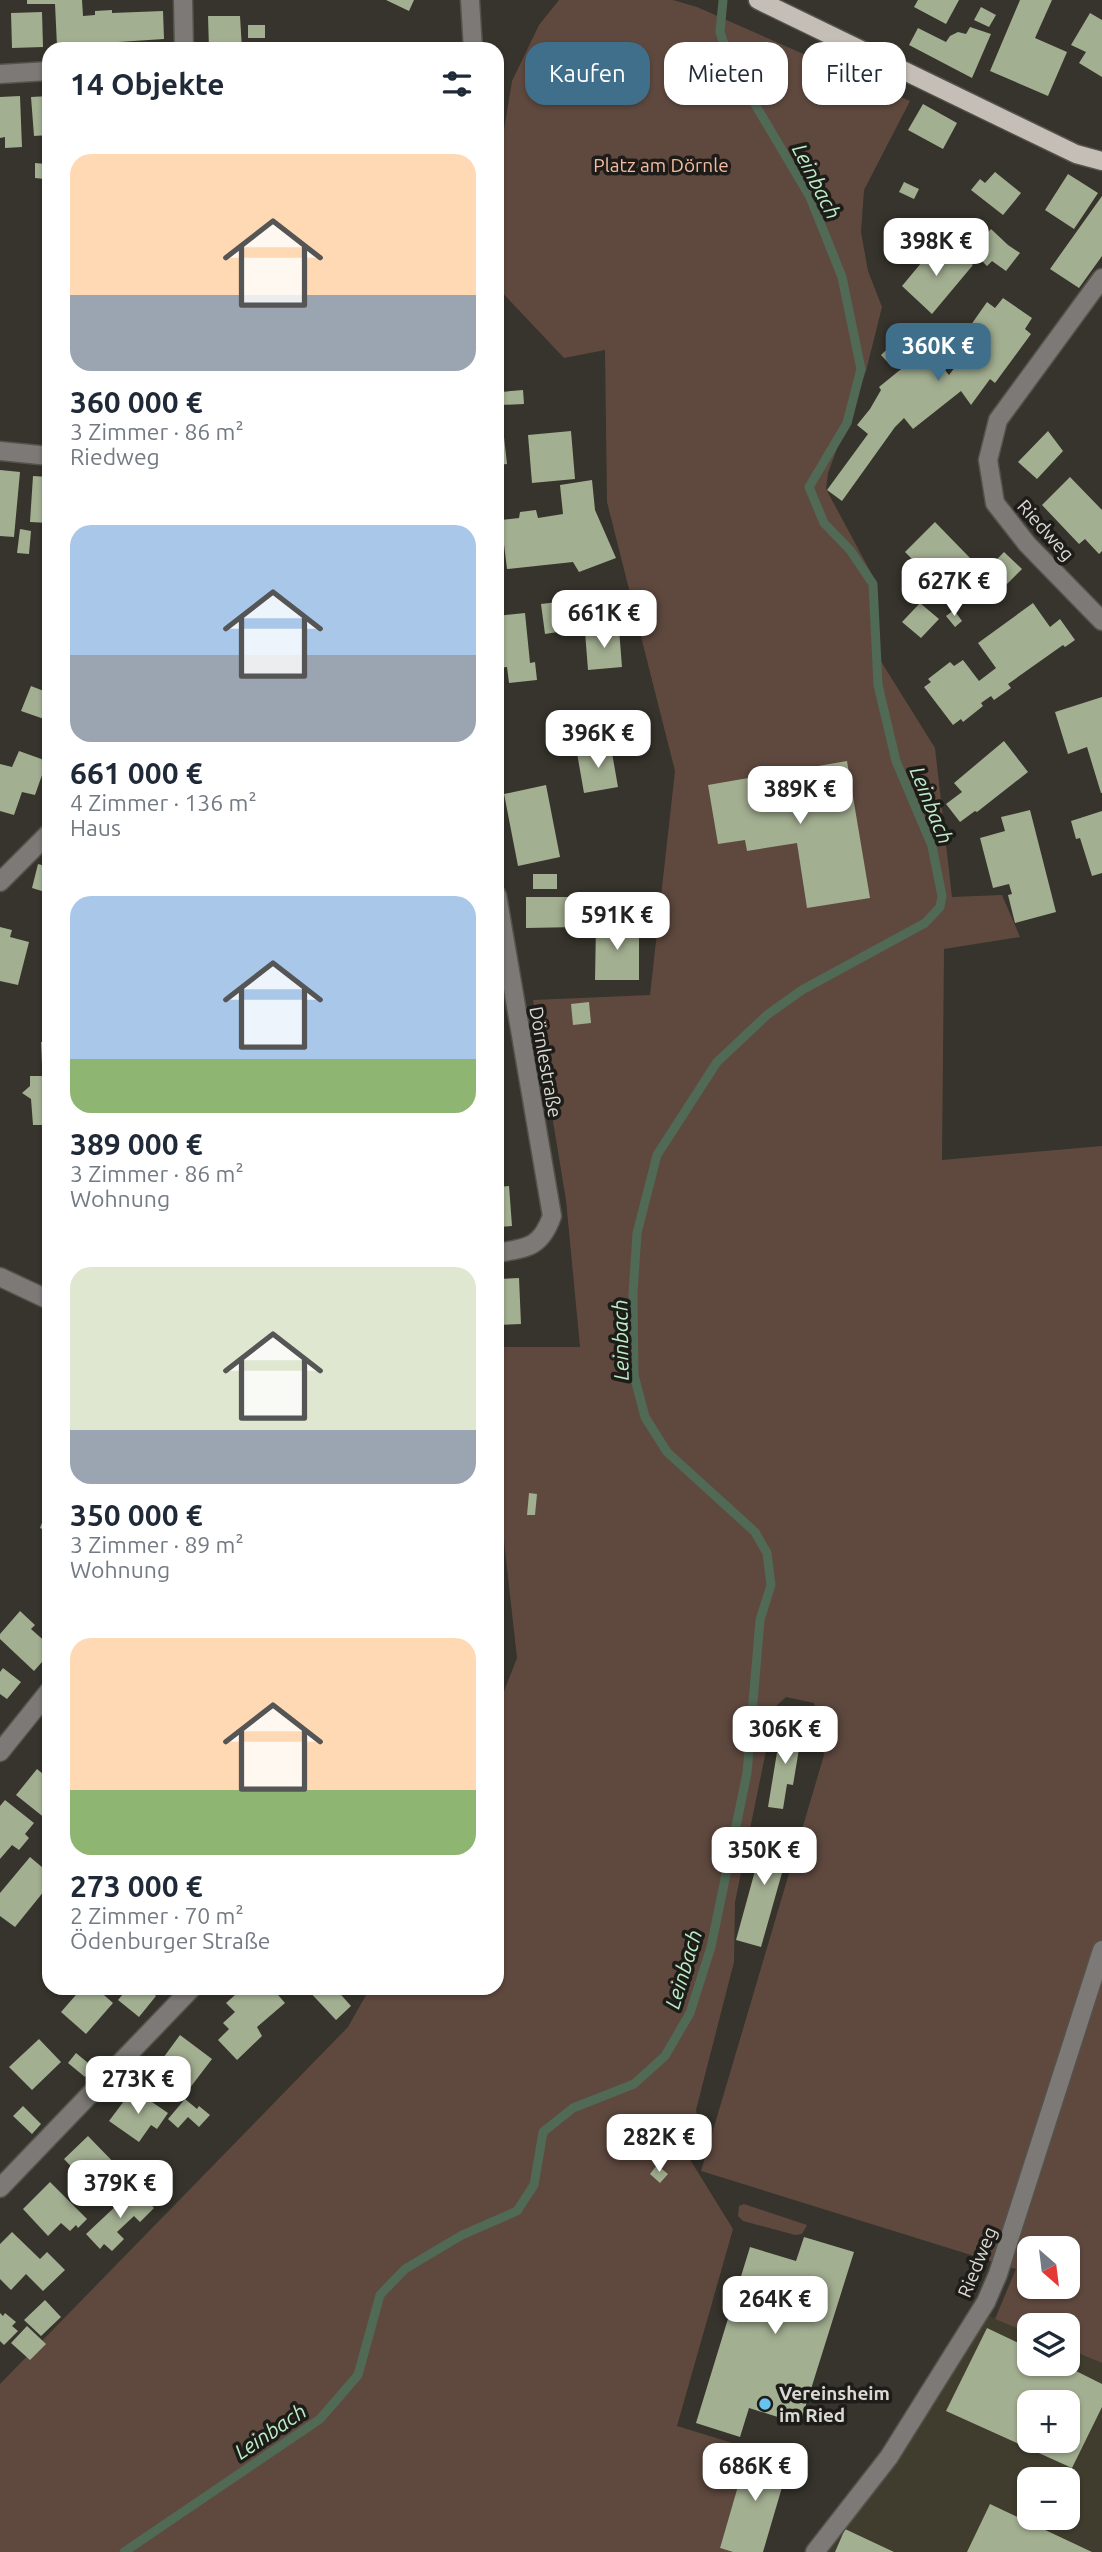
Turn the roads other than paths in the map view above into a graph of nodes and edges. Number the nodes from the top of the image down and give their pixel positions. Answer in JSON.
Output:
{"nodes":[{"id":1,"x":183,"y":0,"type":"edge"},
{"id":2,"x":470,"y":0,"type":"edge"},
{"id":3,"x":758,"y":0,"type":"edge"},
{"id":4,"x":184,"y":42,"type":"edge"},
{"id":5,"x":473,"y":42,"type":"edge"},
{"id":6,"x":42,"y":71,"type":"edge"},
{"id":7,"x":0,"y":74,"type":"edge"},
{"id":8,"x":1102,"y":161,"type":"edge"},
{"id":9,"x":1102,"y":278,"type":"edge"},
{"id":10,"x":0,"y":451,"type":"edge"},
{"id":11,"x":42,"y":455,"type":"edge"},
{"id":12,"x":1102,"y":621,"type":"edge"},
{"id":13,"x":42,"y":840,"type":"edge"},
{"id":14,"x":0,"y":882,"type":"edge"},
{"id":15,"x":504,"y":936,"type":"edge"},
{"id":16,"x":504,"y":1252,"type":"edge"},
{"id":17,"x":0,"y":1277,"type":"edge"},
{"id":18,"x":42,"y":1297,"type":"edge"},
{"id":19,"x":42,"y":1700,"type":"edge"},
{"id":20,"x":0,"y":1752,"type":"edge"},
{"id":21,"x":1102,"y":1950,"type":"edge"},
{"id":22,"x":185,"y":1995,"type":"edge"},
{"id":23,"x":0,"y":2188,"type":"edge"},
{"id":24,"x":815,"y":2552,"type":"edge"}],
"edges":[{"from":1,"to":4,"type":"street"},
{"from":2,"to":5,"type":"street"},
{"from":3,"to":8,"type":"main road"},
{"from":6,"to":7,"type":"street"},
{"from":9,"to":12,"type":"street","name":"Riedweg"},
{"from":10,"to":11,"type":"street"},
{"from":13,"to":14,"type":"street"},
{"from":15,"to":16,"type":"street","name":"Dörnlestraße"},
{"from":17,"to":18,"type":"street"},
{"from":19,"to":20,"type":"street"},
{"from":21,"to":24,"type":"street","name":"Riedweg"},
{"from":22,"to":23,"type":"street"}]}
